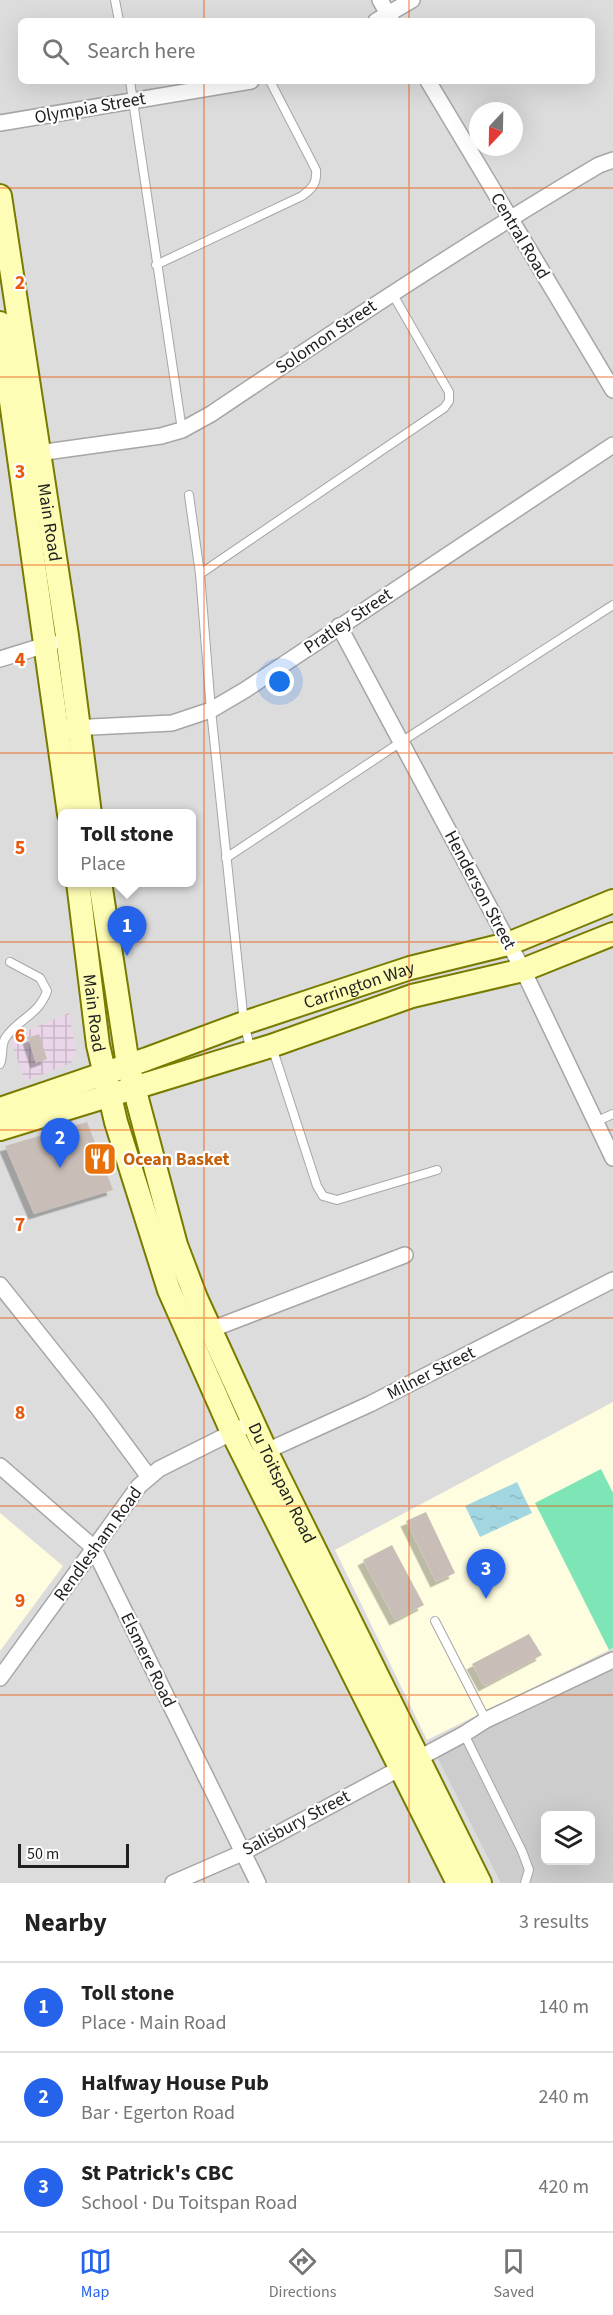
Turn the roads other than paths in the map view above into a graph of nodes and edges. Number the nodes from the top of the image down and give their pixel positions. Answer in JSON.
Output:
{"nodes":[{"id":1,"x":115,"y":0,"type":"edge"},
{"id":2,"x":380,"y":0,"type":"edge"},
{"id":3,"x":412,"y":0,"type":"edge"},
{"id":4,"x":118,"y":18,"type":"edge"},
{"id":5,"x":386,"y":18,"type":"edge"},
{"id":6,"x":387,"y":18,"type":"edge"},
{"id":7,"x":130,"y":84,"type":"edge"},
{"id":8,"x":233,"y":84,"type":"edge"},
{"id":9,"x":272,"y":84,"type":"edge"},
{"id":10,"x":430,"y":84,"type":"edge"},
{"id":11,"x":133,"y":100,"type":"junction"},
{"id":12,"x":0,"y":123,"type":"edge"},
{"id":13,"x":613,"y":160,"type":"edge"},
{"id":14,"x":0,"y":196,"type":"edge"},
{"id":15,"x":509,"y":219,"type":"junction"},
{"id":16,"x":156,"y":265,"type":"junction"},
{"id":17,"x":392,"y":292,"type":"junction"},
{"id":18,"x":0,"y":323,"type":"edge"},
{"id":19,"x":613,"y":390,"type":"edge"},
{"id":20,"x":182,"y":430,"type":"junction"},
{"id":21,"x":613,"y":445,"type":"edge"},
{"id":22,"x":28,"y":454,"type":"junction"},
{"id":23,"x":189,"y":495,"type":"dead end"},
{"id":24,"x":200,"y":574,"type":"junction"},
{"id":25,"x":613,"y":605,"type":"edge"},
{"id":26,"x":339,"y":626,"type":"junction"},
{"id":27,"x":57,"y":641,"type":"junction"},
{"id":28,"x":0,"y":659,"type":"edge"},
{"id":29,"x":211,"y":710,"type":"junction"},
{"id":30,"x":68,"y":729,"type":"junction"},
{"id":31,"x":401,"y":742,"type":"junction"},
{"id":32,"x":69,"y":809,"type":"edge"},
{"id":33,"x":89,"y":809,"type":"edge"},
{"id":34,"x":226,"y":858,"type":"junction"},
{"id":35,"x":79,"y":887,"type":"edge"},
{"id":36,"x":101,"y":887,"type":"edge"},
{"id":37,"x":613,"y":901,"type":"edge"},
{"id":38,"x":613,"y":934,"type":"edge"},
{"id":39,"x":508,"y":944,"type":"junction"},
{"id":40,"x":10,"y":962,"type":"dead end"},
{"id":41,"x":523,"y":970,"type":"junction"},
{"id":42,"x":244,"y":1023,"type":"junction"},
{"id":43,"x":261,"y":1048,"type":"junction"},
{"id":44,"x":0,"y":1064,"type":"edge"},
{"id":45,"x":105,"y":1072,"type":"junction"},
{"id":46,"x":131,"y":1075,"type":"junction"},
{"id":47,"x":111,"y":1094,"type":"junction"},
{"id":48,"x":0,"y":1109,"type":"edge"},
{"id":49,"x":613,"y":1114,"type":"edge"},
{"id":50,"x":596,"y":1122,"type":"junction"},
{"id":51,"x":0,"y":1129,"type":"edge"},
{"id":52,"x":613,"y":1158,"type":"edge"},
{"id":53,"x":437,"y":1170,"type":"dead end"},
{"id":54,"x":405,"y":1256,"type":"dead end"},
{"id":55,"x":613,"y":1280,"type":"edge"},
{"id":56,"x":0,"y":1285,"type":"edge"},
{"id":57,"x":200,"y":1334,"type":"junction"},
{"id":58,"x":253,"y":1422,"type":"junction"},
{"id":59,"x":232,"y":1432,"type":"junction"},
{"id":60,"x":257,"y":1456,"type":"junction"},
{"id":61,"x":0,"y":1466,"type":"edge"},
{"id":62,"x":149,"y":1477,"type":"junction"},
{"id":63,"x":93,"y":1547,"type":"junction"},
{"id":64,"x":435,"y":1621,"type":"dead end"},
{"id":65,"x":613,"y":1660,"type":"edge"},
{"id":66,"x":0,"y":1678,"type":"edge"},
{"id":67,"x":486,"y":1720,"type":"junction"},
{"id":68,"x":464,"y":1734,"type":"junction"},
{"id":69,"x":408,"y":1762,"type":"junction"},
{"id":70,"x":243,"y":1853,"type":"junction"},
{"id":71,"x":173,"y":1883,"type":"edge"},
{"id":72,"x":258,"y":1883,"type":"edge"},
{"id":73,"x":458,"y":1883,"type":"edge"},
{"id":74,"x":480,"y":1883,"type":"edge"},
{"id":75,"x":525,"y":1883,"type":"edge"}],
"edges":[{"from":1,"to":4,"type":"lane"},
{"from":2,"to":5,"type":"street"},
{"from":3,"to":6,"type":"street"},
{"from":7,"to":11,"type":"lane"},
{"from":8,"to":11,"type":"street","name":"Olympia Street"},
{"from":9,"to":16,"type":"lane"},
{"from":10,"to":15,"type":"street","name":"Central Road"},
{"from":11,"to":12,"type":"street","name":"Olympia Street"},
{"from":11,"to":16,"type":"lane"},
{"from":13,"to":15,"type":"street","name":"Solomon Street"},
{"from":14,"to":22,"type":"street","name":"Main Road"},
{"from":15,"to":17,"type":"street","name":"Solomon Street"},
{"from":15,"to":19,"type":"street","name":"Central Road"},
{"from":16,"to":20,"type":"lane"},
{"from":17,"to":20,"type":"street","name":"Solomon Street"},
{"from":17,"to":24,"type":"lane"},
{"from":18,"to":22,"type":"street","name":"Main Road"},
{"from":20,"to":22,"type":"street","name":"Solomon Street"},
{"from":21,"to":26,"type":"street","name":"Pratley Street"},
{"from":22,"to":27,"type":"street","name":"Main Road"},
{"from":23,"to":24,"type":"lane"},
{"from":24,"to":29,"type":"lane"},
{"from":25,"to":31,"type":"lane"},
{"from":26,"to":29,"type":"street","name":"Pratley Street"},
{"from":26,"to":31,"type":"street","name":"Henderson Street"},
{"from":27,"to":28,"type":"street"},
{"from":27,"to":30,"type":"street","name":"Main Road"},
{"from":29,"to":30,"type":"street","name":"Pratley Street"},
{"from":29,"to":34,"type":"lane"},
{"from":30,"to":32,"type":"street","name":"Main Road"},
{"from":30,"to":33,"type":"street","name":"Main Road"},
{"from":31,"to":34,"type":"lane"},
{"from":31,"to":39,"type":"street","name":"Henderson Street"},
{"from":34,"to":42,"type":"lane"},
{"from":35,"to":45,"type":"street","name":"Main Road"},
{"from":36,"to":46,"type":"street","name":"Main Road"},
{"from":37,"to":39,"type":"street","name":"Carrington Way"},
{"from":38,"to":41,"type":"street","name":"Carrington Way"},
{"from":39,"to":41,"type":"street","name":"Henderson Street"},
{"from":39,"to":42,"type":"street","name":"Carrington Way"},
{"from":40,"to":44,"type":"lane"},
{"from":41,"to":43,"type":"street","name":"Carrington Way"},
{"from":41,"to":50,"type":"street","name":"Henderson Street"},
{"from":42,"to":43,"type":"lane"},
{"from":42,"to":46,"type":"street","name":"Carrington Way"},
{"from":43,"to":46,"type":"street","name":"Carrington Way"},
{"from":43,"to":53,"type":"lane"},
{"from":45,"to":46,"type":"street","name":"Carrington Way"},
{"from":45,"to":47,"type":"street","name":"Du Toitspan Road"},
{"from":45,"to":48,"type":"street","name":"Carrington Way"},
{"from":46,"to":47,"type":"street","name":"Carrington Way"},
{"from":46,"to":57,"type":"street","name":"Du Toitspan Road"},
{"from":47,"to":51,"type":"street","name":"Carrington Way"},
{"from":47,"to":57,"type":"street","name":"Du Toitspan Road"},
{"from":49,"to":50,"type":"lane"},
{"from":50,"to":52,"type":"street","name":"Henderson Street"},
{"from":54,"to":57,"type":"street"},
{"from":55,"to":60,"type":"street","name":"Milner Street"},
{"from":56,"to":62,"type":"street"},
{"from":57,"to":58,"type":"street","name":"Du Toitspan Road"},
{"from":57,"to":59,"type":"street","name":"Du Toitspan Road"},
{"from":58,"to":59,"type":"street","name":"Rendlesham Road"},
{"from":58,"to":60,"type":"street","name":"Du Toitspan Road"},
{"from":59,"to":60,"type":"street","name":"Du Toitspan Road"},
{"from":59,"to":62,"type":"street","name":"Rendlesham Road"},
{"from":60,"to":69,"type":"street","name":"Du Toitspan Road"},
{"from":61,"to":63,"type":"street","name":"Elsmere Road"},
{"from":62,"to":63,"type":"street","name":"Rendlesham Road"},
{"from":63,"to":66,"type":"street","name":"Rendlesham Road"},
{"from":63,"to":70,"type":"street","name":"Elsmere Road"},
{"from":64,"to":67,"type":"lane"},
{"from":65,"to":67,"type":"street","name":"Salisbury Street"},
{"from":67,"to":68,"type":"street","name":"Salisbury Street"},
{"from":68,"to":69,"type":"street","name":"Salisbury Street"},
{"from":68,"to":75,"type":"lane"},
{"from":69,"to":70,"type":"street","name":"Salisbury Street"},
{"from":69,"to":73,"type":"street","name":"Du Toitspan Road"},
{"from":69,"to":74,"type":"street","name":"Du Toitspan Road"},
{"from":70,"to":71,"type":"street","name":"Salisbury Street"},
{"from":70,"to":72,"type":"street","name":"Elsmere Road"}]}
